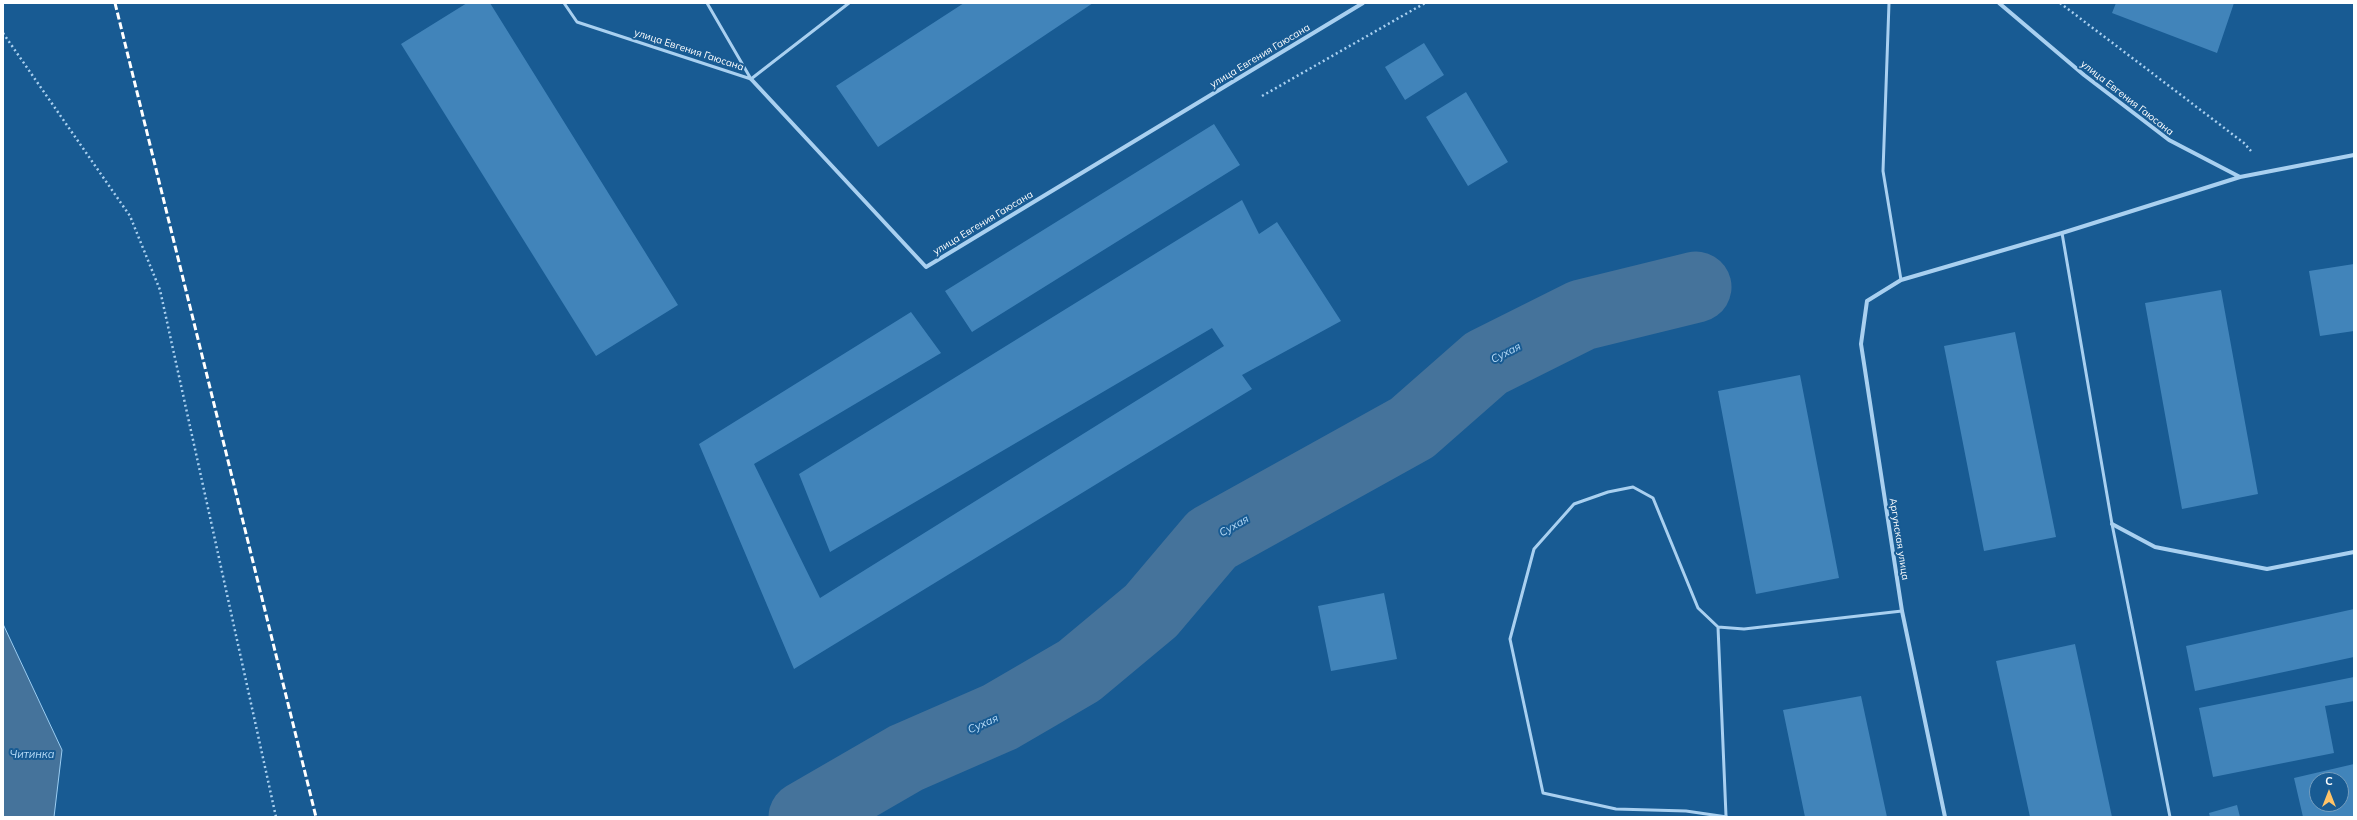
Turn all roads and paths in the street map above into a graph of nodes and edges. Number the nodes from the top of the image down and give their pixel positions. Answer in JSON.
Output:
{"nodes":[{"id":1,"x":564,"y":3,"type":"edge"},
{"id":2,"x":706,"y":3,"type":"edge"},
{"id":3,"x":849,"y":3,"type":"edge"},
{"id":4,"x":1363,"y":3,"type":"edge"},
{"id":5,"x":1425,"y":3,"type":"edge"},
{"id":6,"x":1889,"y":3,"type":"edge"},
{"id":7,"x":1999,"y":3,"type":"edge"},
{"id":8,"x":2060,"y":3,"type":"edge"},
{"id":9,"x":3,"y":33,"type":"edge"},
{"id":10,"x":751,"y":79,"type":"junction"},
{"id":11,"x":1262,"y":96,"type":"dead end"},
{"id":12,"x":2354,"y":155,"type":"edge"},
{"id":13,"x":2268,"y":171,"type":"junction"},
{"id":14,"x":2240,"y":177,"type":"junction"},
{"id":15,"x":2062,"y":233,"type":"junction"},
{"id":16,"x":1901,"y":280,"type":"junction"},
{"id":17,"x":2112,"y":524,"type":"junction"},
{"id":18,"x":2354,"y":552,"type":"edge"},
{"id":19,"x":1902,"y":611,"type":"junction"},
{"id":20,"x":1718,"y":626,"type":"junction"},
{"id":21,"x":1726,"y":816,"type":"edge"},
{"id":22,"x":276,"y":817,"type":"edge"},
{"id":23,"x":1945,"y":817,"type":"edge"},
{"id":24,"x":2170,"y":817,"type":"edge"}],
"edges":[{"from":1,"to":10,"type":"lane","name":"улица Евгения Гаюсана"},
{"from":2,"to":10,"type":"lane"},
{"from":3,"to":10,"type":"lane"},
{"from":4,"to":10,"type":"street","name":"улица Евгения Гаюсана"},
{"from":5,"to":11,"type":"path"},
{"from":6,"to":16,"type":"lane"},
{"from":7,"to":14,"type":"street","name":"улица Евгения Гаюсана"},
{"from":8,"to":13,"type":"path"},
{"from":9,"to":22,"type":"path"},
{"from":12,"to":13,"type":"street"},
{"from":13,"to":14,"type":"street"},
{"from":14,"to":15,"type":"street"},
{"from":15,"to":16,"type":"street"},
{"from":15,"to":17,"type":"lane"},
{"from":16,"to":19,"type":"street","name":"Аргунская улица"},
{"from":17,"to":18,"type":"street"},
{"from":17,"to":24,"type":"lane"},
{"from":19,"to":20,"type":"lane"},
{"from":19,"to":23,"type":"street","name":"Аргунская улица"},
{"from":20,"to":21,"type":"lane"},
{"from":20,"to":21,"type":"lane"}]}
